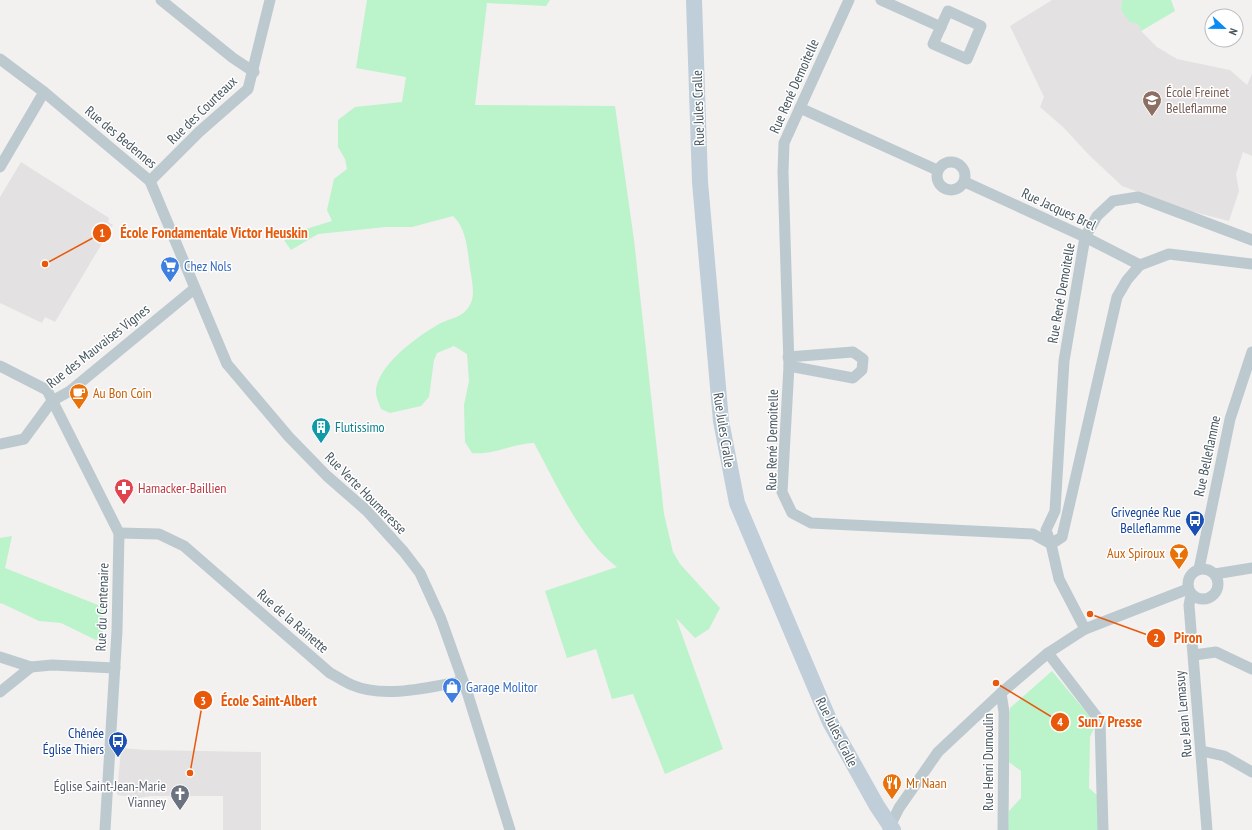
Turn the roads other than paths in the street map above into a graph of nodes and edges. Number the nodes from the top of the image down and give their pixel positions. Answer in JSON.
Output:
{"nodes":[{"id":1,"x":161,"y":0,"type":"edge"},
{"id":2,"x":270,"y":0,"type":"edge"},
{"id":3,"x":694,"y":0,"type":"edge"},
{"id":4,"x":849,"y":0,"type":"edge"},
{"id":5,"x":881,"y":0,"type":"edge"},
{"id":6,"x":941,"y":27,"type":"junction"},
{"id":7,"x":0,"y":59,"type":"edge"},
{"id":8,"x":254,"y":72,"type":"junction"},
{"id":9,"x":44,"y":92,"type":"junction"},
{"id":10,"x":800,"y":108,"type":"junction"},
{"id":11,"x":0,"y":167,"type":"edge"},
{"id":12,"x":937,"y":170,"type":"junction"},
{"id":13,"x":150,"y":181,"type":"junction"},
{"id":14,"x":965,"y":182,"type":"junction"},
{"id":15,"x":1085,"y":237,"type":"junction"},
{"id":16,"x":1252,"y":240,"type":"edge"},
{"id":17,"x":1252,"y":264,"type":"edge"},
{"id":18,"x":1140,"y":265,"type":"junction"},
{"id":19,"x":194,"y":289,"type":"junction"},
{"id":20,"x":1252,"y":352,"type":"edge"},
{"id":21,"x":789,"y":361,"type":"junction"},
{"id":22,"x":0,"y":366,"type":"edge"},
{"id":23,"x":52,"y":401,"type":"junction"},
{"id":24,"x":0,"y":444,"type":"edge"},
{"id":25,"x":119,"y":533,"type":"junction"},
{"id":26,"x":1051,"y":544,"type":"junction"},
{"id":27,"x":1252,"y":568,"type":"edge"},
{"id":28,"x":1199,"y":569,"type":"junction"},
{"id":29,"x":1215,"y":574,"type":"junction"},
{"id":30,"x":1190,"y":592,"type":"junction"},
{"id":31,"x":1085,"y":629,"type":"junction"},
{"id":32,"x":1048,"y":653,"type":"junction"},
{"id":33,"x":1194,"y":655,"type":"junction"},
{"id":34,"x":0,"y":657,"type":"edge"},
{"id":35,"x":31,"y":667,"type":"junction"},
{"id":36,"x":115,"y":668,"type":"junction"},
{"id":37,"x":1252,"y":670,"type":"edge"},
{"id":38,"x":463,"y":681,"type":"junction"},
{"id":39,"x":0,"y":692,"type":"edge"},
{"id":40,"x":1001,"y":693,"type":"junction"},
{"id":41,"x":1202,"y":751,"type":"junction"},
{"id":42,"x":1252,"y":772,"type":"edge"},
{"id":43,"x":890,"y":829,"type":"edge"},
{"id":44,"x":105,"y":830,"type":"edge"},
{"id":45,"x":510,"y":830,"type":"edge"},
{"id":46,"x":1003,"y":830,"type":"edge"},
{"id":47,"x":1103,"y":830,"type":"edge"},
{"id":48,"x":1207,"y":830,"type":"edge"}],
"edges":[{"from":1,"to":8,"type":"street","name":"Rue des Courteaux"},
{"from":2,"to":8,"type":"street"},
{"from":3,"to":43,"type":"street","name":"Rue Jules Cralle"},
{"from":4,"to":10,"type":"street","name":"Rue René Demoitelle"},
{"from":5,"to":6,"type":"street"},
{"from":6,"to":6,"type":"street"},
{"from":7,"to":9,"type":"street","name":"Rue des Bedennes"},
{"from":8,"to":13,"type":"street","name":"Rue des Courteaux"},
{"from":9,"to":11,"type":"street"},
{"from":9,"to":13,"type":"street","name":"Rue des Bedennes"},
{"from":10,"to":12,"type":"street"},
{"from":10,"to":21,"type":"street","name":"Rue René Demoitelle"},
{"from":12,"to":14,"type":"street"},
{"from":12,"to":14,"type":"street"},
{"from":13,"to":19,"type":"street","name":"Rue des Bedennes"},
{"from":14,"to":15,"type":"street","name":"Rue Jacques Brel"},
{"from":15,"to":16,"type":"street","name":"Rue René Demoitelle"},
{"from":15,"to":18,"type":"street","name":"Rue Jacques Brel"},
{"from":15,"to":26,"type":"street","name":"Rue René Demoitelle"},
{"from":17,"to":18,"type":"street"},
{"from":18,"to":26,"type":"street"},
{"from":19,"to":23,"type":"street","name":"Rue des Mauvaises Vignes"},
{"from":19,"to":38,"type":"street","name":"Rue Verte Houmeresse"},
{"from":20,"to":28,"type":"street","name":"Rue Belleflamme"},
{"from":21,"to":21,"type":"street"},
{"from":21,"to":26,"type":"street","name":"Rue René Demoitelle"},
{"from":22,"to":23,"type":"street","name":"Rue des Mauvaises Vignes"},
{"from":23,"to":24,"type":"street"},
{"from":23,"to":25,"type":"street","name":"Rue du Centenaire"},
{"from":25,"to":36,"type":"street","name":"Rue du Centenaire"},
{"from":25,"to":38,"type":"street","name":"Rue de la Rainette"},
{"from":26,"to":31,"type":"street","name":"Rue René Demoitelle"},
{"from":27,"to":29,"type":"street"},
{"from":28,"to":29,"type":"street"},
{"from":28,"to":30,"type":"street"},
{"from":29,"to":30,"type":"street"},
{"from":30,"to":31,"type":"street"},
{"from":30,"to":33,"type":"street","name":"Rue Jean Lemasuy"},
{"from":31,"to":32,"type":"street"},
{"from":32,"to":40,"type":"street"},
{"from":32,"to":47,"type":"street"},
{"from":33,"to":37,"type":"street"},
{"from":33,"to":41,"type":"street","name":"Rue Jean Lemasuy"},
{"from":34,"to":35,"type":"street"},
{"from":35,"to":36,"type":"street"},
{"from":35,"to":39,"type":"street"},
{"from":36,"to":44,"type":"street","name":"Rue du Centenaire"},
{"from":38,"to":45,"type":"street","name":"Rue Verte Houmeresse"},
{"from":40,"to":43,"type":"street"},
{"from":40,"to":46,"type":"street","name":"Rue Henri Dumoulin"},
{"from":41,"to":42,"type":"street"},
{"from":41,"to":48,"type":"street","name":"Rue Jean Lemasuy"}]}
